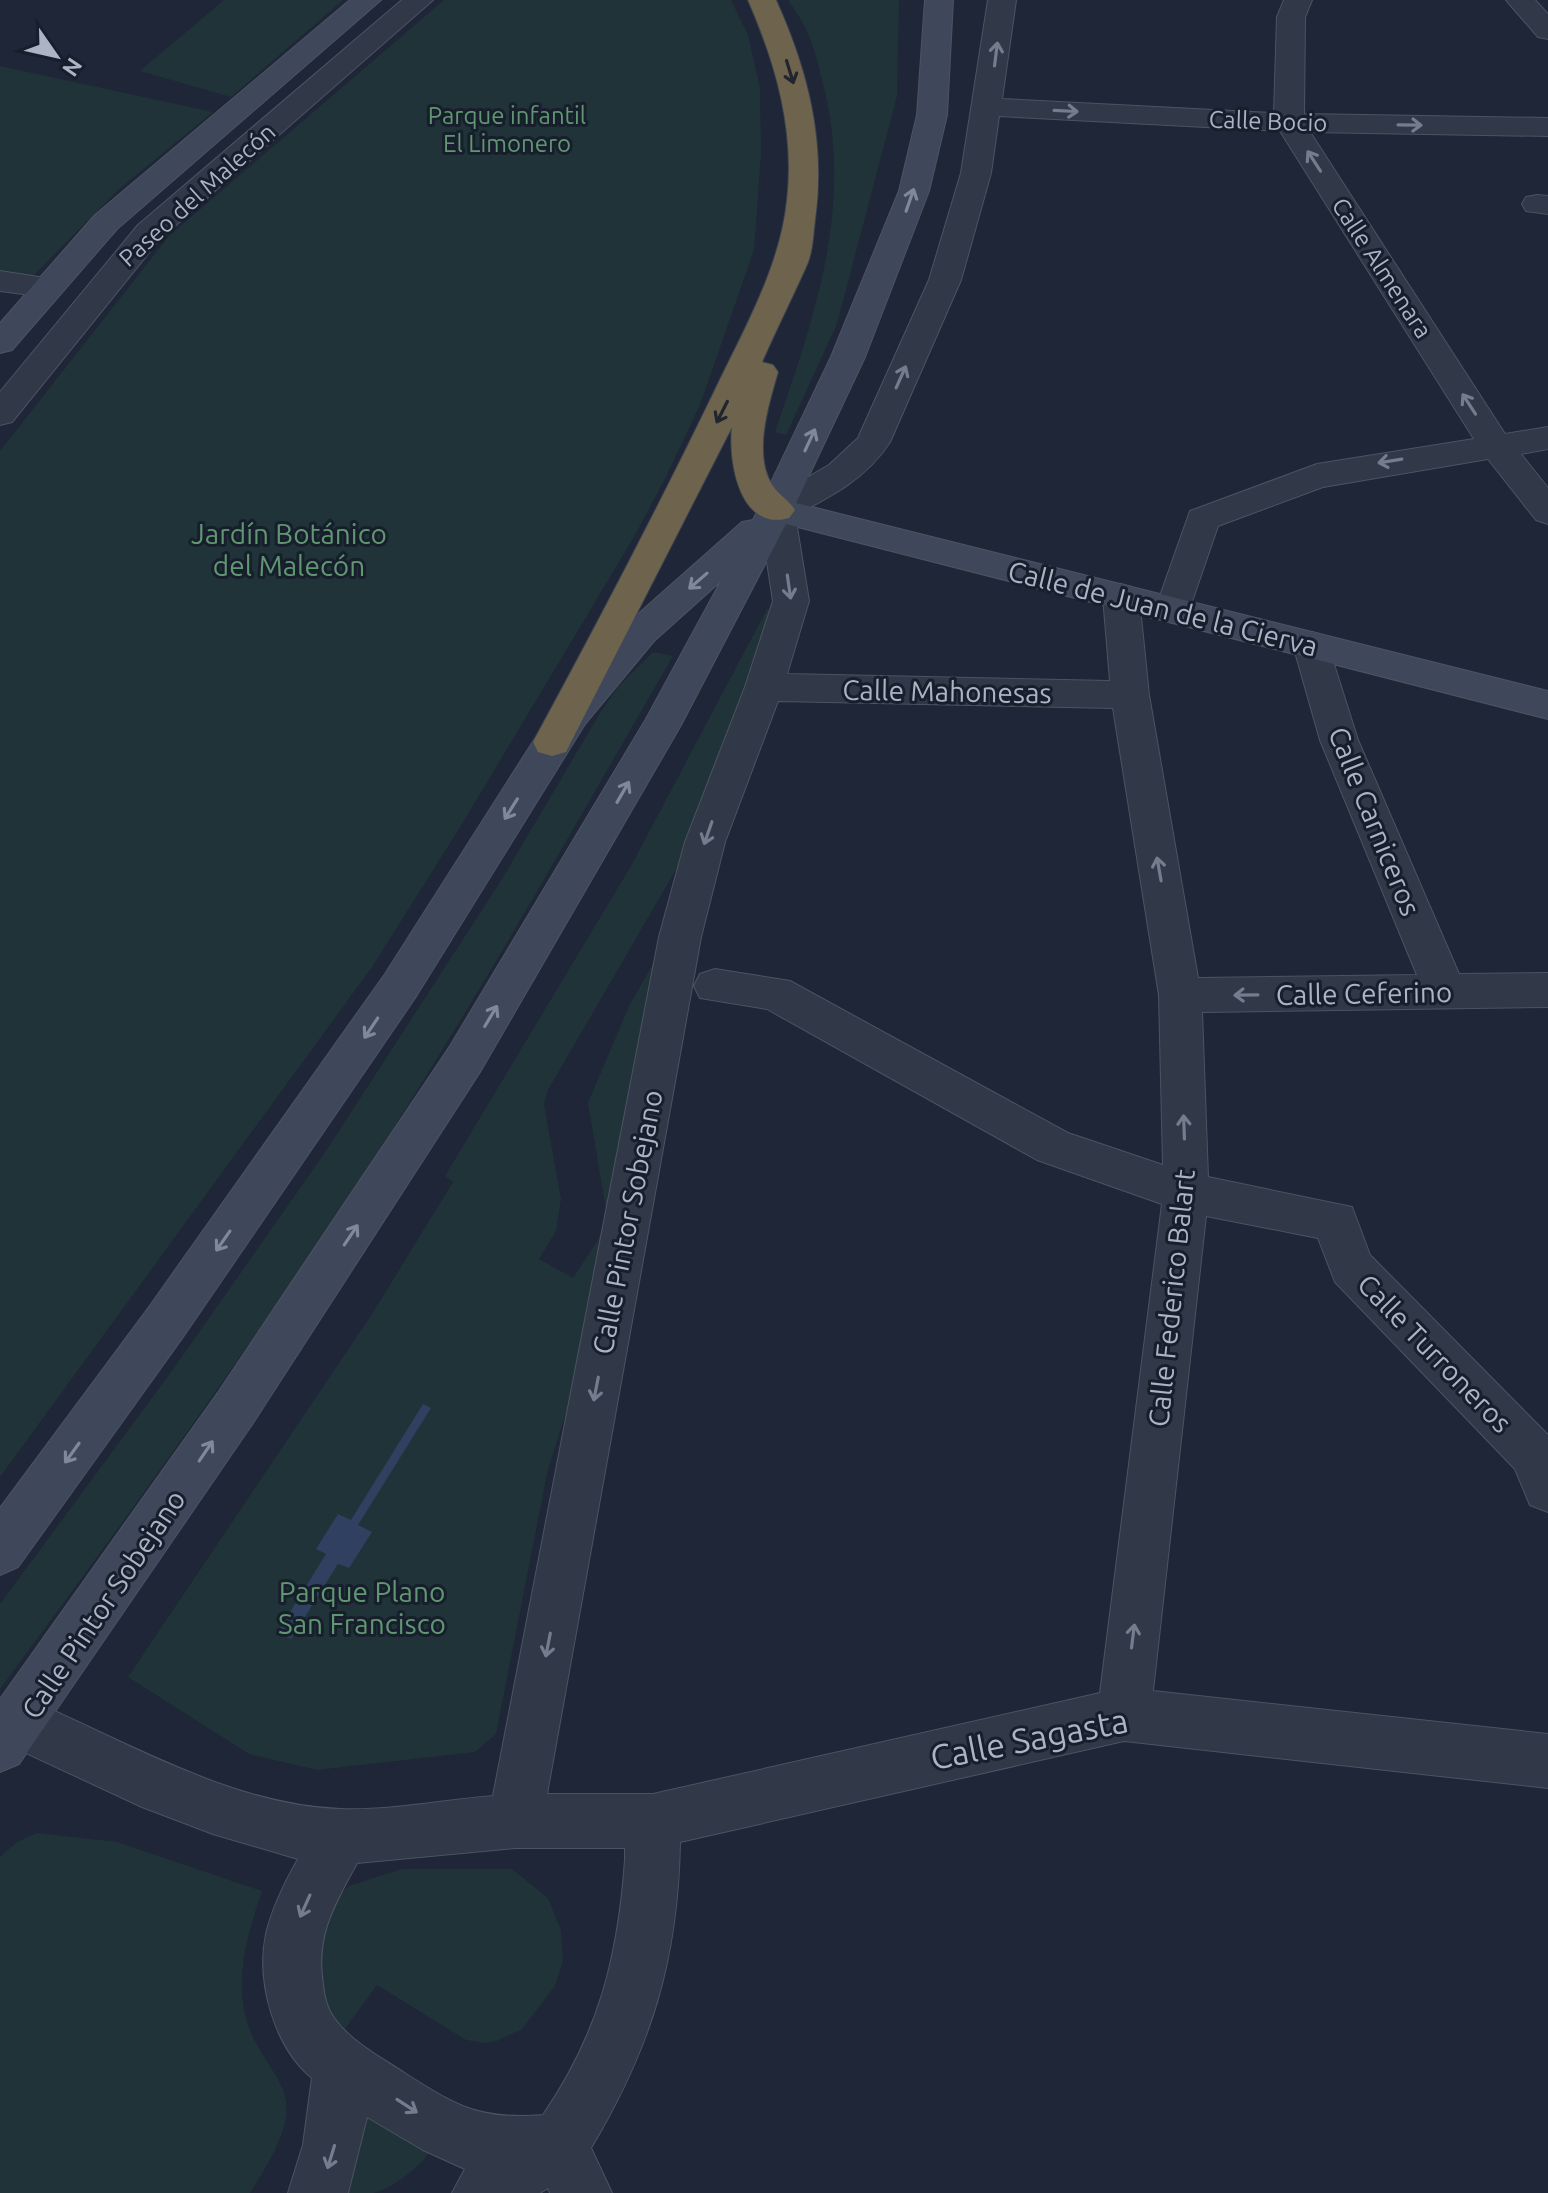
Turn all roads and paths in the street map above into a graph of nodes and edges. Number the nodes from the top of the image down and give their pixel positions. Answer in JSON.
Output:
{"nodes":[{"id":1,"x":367,"y":0,"type":"edge"},
{"id":2,"x":419,"y":0,"type":"edge"},
{"id":3,"x":762,"y":0,"type":"edge"},
{"id":4,"x":939,"y":0,"type":"edge"},
{"id":5,"x":1002,"y":0,"type":"edge"},
{"id":6,"x":1298,"y":0,"type":"edge"},
{"id":7,"x":1520,"y":0,"type":"edge"},
{"id":8,"x":1548,"y":31,"type":"edge"},
{"id":9,"x":988,"y":107,"type":"junction"},
{"id":10,"x":1289,"y":123,"type":"junction"},
{"id":11,"x":1548,"y":127,"type":"edge"},
{"id":12,"x":799,"y":239,"type":"junction"},
{"id":13,"x":0,"y":281,"type":"edge"},
{"id":14,"x":47,"y":287,"type":"junction"},
{"id":15,"x":0,"y":343,"type":"edge"},
{"id":16,"x":0,"y":414,"type":"edge"},
{"id":17,"x":1548,"y":438,"type":"edge"},
{"id":18,"x":1495,"y":445,"type":"junction"},
{"id":19,"x":777,"y":510,"type":"junction"},
{"id":20,"x":1548,"y":512,"type":"edge"},
{"id":21,"x":1121,"y":597,"type":"junction"},
{"id":22,"x":1173,"y":610,"type":"junction"},
{"id":23,"x":1312,"y":645,"type":"junction"},
{"id":24,"x":764,"y":687,"type":"junction"},
{"id":25,"x":1130,"y":695,"type":"junction"},
{"id":26,"x":1548,"y":705,"type":"edge"},
{"id":27,"x":552,"y":742,"type":"junction"},
{"id":28,"x":715,"y":986,"type":"dead end"},
{"id":29,"x":1548,"y":990,"type":"edge"},
{"id":30,"x":1446,"y":993,"type":"junction"},
{"id":31,"x":1180,"y":995,"type":"junction"},
{"id":32,"x":1186,"y":1193,"type":"junction"},
{"id":33,"x":1543,"y":1464,"type":"edge"},
{"id":34,"x":0,"y":1550,"type":"edge"},
{"id":35,"x":1124,"y":1714,"type":"junction"},
{"id":36,"x":9,"y":1733,"type":"edge"},
{"id":37,"x":1548,"y":1761,"type":"edge"},
{"id":38,"x":515,"y":1821,"type":"junction"},
{"id":39,"x":653,"y":1821,"type":"junction"},
{"id":40,"x":341,"y":1837,"type":"junction"},
{"id":41,"x":342,"y":2063,"type":"junction"},
{"id":42,"x":570,"y":2169,"type":"edge"},
{"id":43,"x":318,"y":2193,"type":"edge"},
{"id":44,"x":482,"y":2193,"type":"edge"}],
"edges":[{"from":1,"to":14,"type":"main road"},
{"from":2,"to":16,"type":"street","name":"Paseo del Malecón"},
{"from":3,"to":12,"type":"highway","one_way":true},
{"from":19,"to":4,"type":"main road","one_way":true},
{"from":9,"to":5,"type":"street","one_way":true},
{"from":6,"to":10,"type":"street"},
{"from":7,"to":8,"type":"street"},
{"from":9,"to":10,"type":"street","name":"Calle Bocio","one_way":true},
{"from":19,"to":9,"type":"street","one_way":true},
{"from":10,"to":11,"type":"street","name":"Calle Bocio","one_way":true},
{"from":18,"to":10,"type":"street","name":"Calle Almenara","one_way":true},
{"from":12,"to":19,"type":"highway"},
{"from":12,"to":27,"type":"highway","one_way":true},
{"from":13,"to":14,"type":"street"},
{"from":14,"to":15,"type":"main road"},
{"from":17,"to":18,"type":"street"},
{"from":18,"to":20,"type":"street","name":"Calle Almenara"},
{"from":18,"to":22,"type":"street","one_way":true},
{"from":19,"to":21,"type":"main road","name":"Calle de Juan de la Cierva"},
{"from":19,"to":24,"type":"street","name":"Calle Pintor Sobejano","one_way":true},
{"from":19,"to":27,"type":"main road","one_way":true},
{"from":36,"to":19,"type":"main road","name":"Calle Pintor Sobejano","one_way":true},
{"from":21,"to":22,"type":"main road","name":"Calle de Juan de la Cierva"},
{"from":21,"to":25,"type":"street","name":"Calle Federico Balart"},
{"from":22,"to":23,"type":"main road","name":"Calle de Juan de la Cierva"},
{"from":23,"to":26,"type":"main road","name":"Calle de Juan de la Cierva"},
{"from":23,"to":30,"type":"street","name":"Calle Carniceros"},
{"from":24,"to":25,"type":"street","name":"Calle Mahonesas"},
{"from":24,"to":38,"type":"street","name":"Calle Pintor Sobejano","one_way":true},
{"from":31,"to":25,"type":"street","name":"Calle Federico Balart","one_way":true},
{"from":27,"to":34,"type":"main road","one_way":true},
{"from":28,"to":32,"type":"street","name":"Calle Turroneros"},
{"from":29,"to":30,"type":"street","name":"Calle Ceferino"},
{"from":30,"to":31,"type":"street","name":"Calle Ceferino","one_way":true},
{"from":32,"to":31,"type":"street","name":"Calle Federico Balart","one_way":true},
{"from":32,"to":33,"type":"street","name":"Calle Turroneros"},
{"from":35,"to":32,"type":"street","name":"Calle Federico Balart","one_way":true},
{"from":35,"to":37,"type":"street","name":"Calle Sagasta"},
{"from":35,"to":39,"type":"street","name":"Calle Sagasta"},
{"from":36,"to":40,"type":"street","name":"Calle Pintor Sobejano"},
{"from":38,"to":39,"type":"street","name":"Calle Sagasta"},
{"from":38,"to":40,"type":"street","name":"Calle Pintor Sobejano"},
{"from":39,"to":42,"type":"street"},
{"from":40,"to":41,"type":"street","one_way":true},
{"from":41,"to":42,"type":"street","one_way":true},
{"from":41,"to":43,"type":"street","one_way":true},
{"from":42,"to":44,"type":"street"}]}
